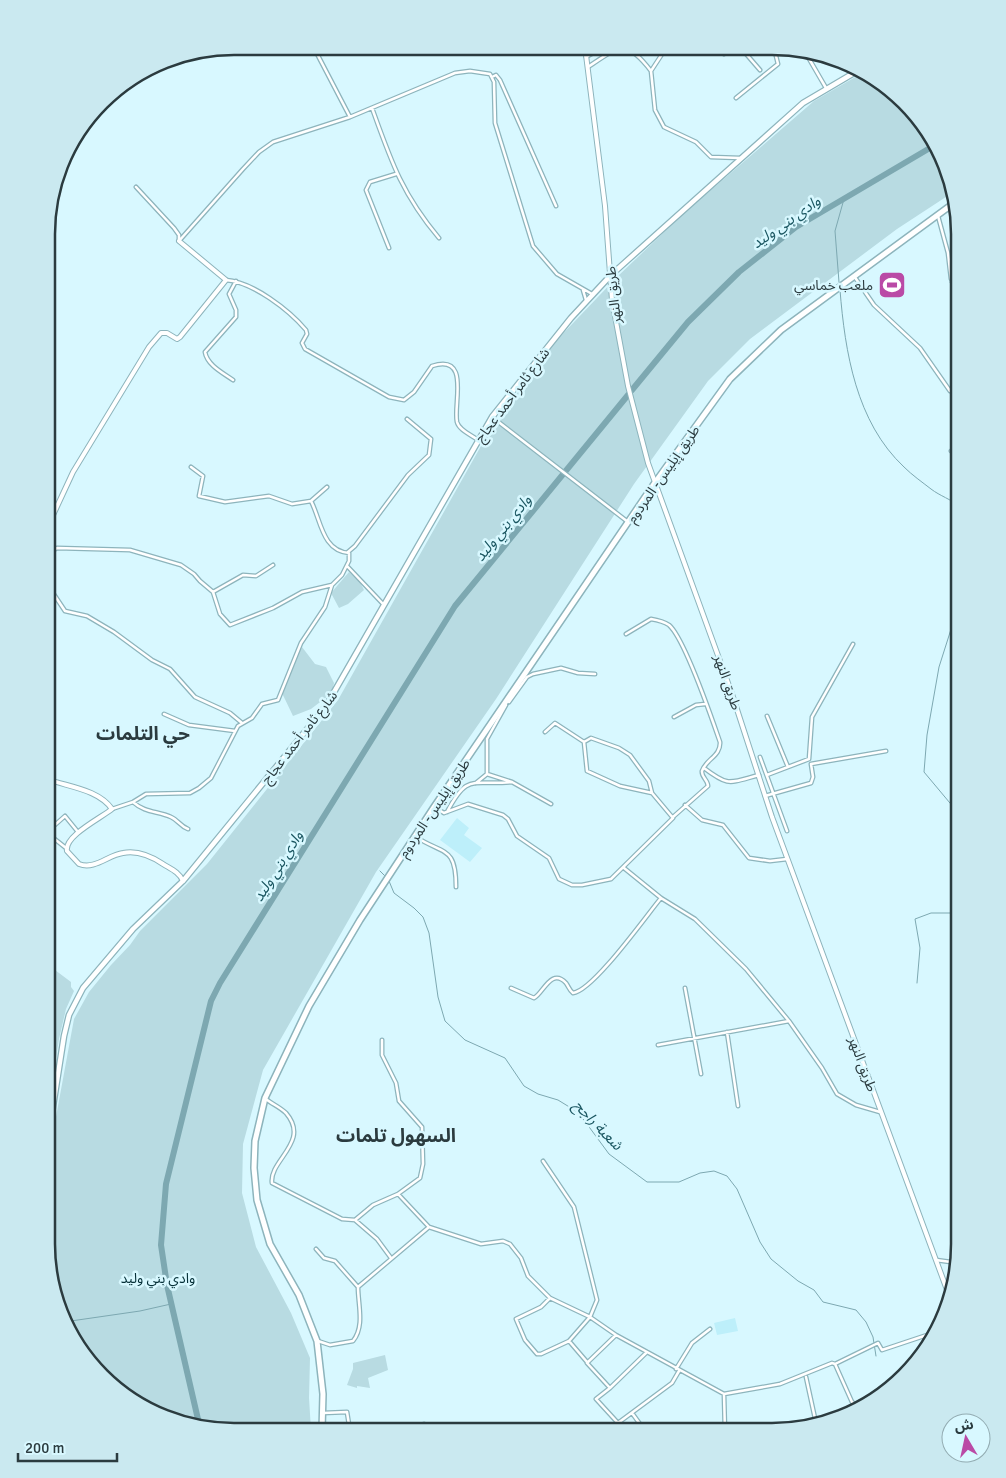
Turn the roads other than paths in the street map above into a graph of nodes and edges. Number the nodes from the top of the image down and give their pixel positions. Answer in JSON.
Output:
{"nodes":[{"id":1,"x":318,"y":55,"type":"edge"},
{"id":2,"x":590,"y":55,"type":"edge"},
{"id":3,"x":608,"y":55,"type":"edge"},
{"id":4,"x":638,"y":55,"type":"edge"},
{"id":5,"x":661,"y":55,"type":"edge"},
{"id":6,"x":748,"y":55,"type":"edge"},
{"id":7,"x":776,"y":55,"type":"edge"},
{"id":8,"x":586,"y":57,"type":"joint"},
{"id":9,"x":809,"y":59,"type":"edge"},
{"id":10,"x":588,"y":67,"type":"junction"},
{"id":11,"x":760,"y":70,"type":"dead end"},
{"id":12,"x":651,"y":71,"type":"junction"},
{"id":13,"x":853,"y":74,"type":"edge"},
{"id":14,"x":492,"y":77,"type":"junction"},
{"id":15,"x":826,"y":88,"type":"junction"},
{"id":16,"x":736,"y":98,"type":"dead end"},
{"id":17,"x":372,"y":108,"type":"junction"},
{"id":18,"x":350,"y":117,"type":"junction"},
{"id":19,"x":740,"y":158,"type":"junction"},
{"id":20,"x":396,"y":174,"type":"junction"},
{"id":21,"x":136,"y":186,"type":"dead end"},
{"id":22,"x":556,"y":206,"type":"dead end"},
{"id":23,"x":949,"y":207,"type":"edge"},
{"id":24,"x":938,"y":214,"type":"junction"},
{"id":25,"x":439,"y":238,"type":"dead end"},
{"id":26,"x":179,"y":241,"type":"junction"},
{"id":27,"x":389,"y":248,"type":"dead end"},
{"id":28,"x":610,"y":275,"type":"junction"},
{"id":29,"x":854,"y":275,"type":"junction"},
{"id":30,"x":951,"y":275,"type":"edge"},
{"id":31,"x":226,"y":280,"type":"junction"},
{"id":32,"x":236,"y":281,"type":"junction"},
{"id":33,"x":583,"y":290,"type":"junction"},
{"id":34,"x":592,"y":294,"type":"junction"},
{"id":35,"x":586,"y":300,"type":"junction"},
{"id":36,"x":233,"y":380,"type":"dead end"},
{"id":37,"x":951,"y":390,"type":"edge"},
{"id":38,"x":492,"y":416,"type":"junction"},
{"id":39,"x":407,"y":419,"type":"dead end"},
{"id":40,"x":478,"y":440,"type":"junction"},
{"id":41,"x":191,"y":467,"type":"dead end"},
{"id":42,"x":654,"y":484,"type":"junction"},
{"id":43,"x":327,"y":488,"type":"dead end"},
{"id":44,"x":311,"y":501,"type":"junction"},
{"id":45,"x":55,"y":510,"type":"edge"},
{"id":46,"x":629,"y":523,"type":"junction"},
{"id":47,"x":55,"y":549,"type":"edge"},
{"id":48,"x":346,"y":553,"type":"junction"},
{"id":49,"x":273,"y":565,"type":"dead end"},
{"id":50,"x":347,"y":566,"type":"junction"},
{"id":51,"x":332,"y":585,"type":"junction"},
{"id":52,"x":213,"y":592,"type":"junction"},
{"id":53,"x":55,"y":596,"type":"edge"},
{"id":54,"x":385,"y":606,"type":"junction"},
{"id":55,"x":626,"y":634,"type":"dead end"},
{"id":56,"x":853,"y":644,"type":"dead end"},
{"id":57,"x":595,"y":674,"type":"dead end"},
{"id":58,"x":506,"y":703,"type":"junction"},
{"id":59,"x":705,"y":704,"type":"junction"},
{"id":60,"x":164,"y":714,"type":"dead end"},
{"id":61,"x":767,"y":716,"type":"dead end"},
{"id":62,"x":674,"y":717,"type":"dead end"},
{"id":63,"x":242,"y":723,"type":"junction"},
{"id":64,"x":235,"y":731,"type":"junction"},
{"id":65,"x":545,"y":732,"type":"dead end"},
{"id":66,"x":584,"y":742,"type":"junction"},
{"id":67,"x":886,"y":752,"type":"dead end"},
{"id":68,"x":760,"y":758,"type":"dead end"},
{"id":69,"x":809,"y":759,"type":"junction"},
{"id":70,"x":811,"y":764,"type":"junction"},
{"id":71,"x":788,"y":767,"type":"junction"},
{"id":72,"x":704,"y":768,"type":"junction"},
{"id":73,"x":487,"y":774,"type":"junction"},
{"id":74,"x":759,"y":775,"type":"junction"},
{"id":75,"x":767,"y":775,"type":"junction"},
{"id":76,"x":55,"y":782,"type":"edge"},
{"id":77,"x":512,"y":782,"type":"junction"},
{"id":78,"x":476,"y":783,"type":"junction"},
{"id":79,"x":652,"y":793,"type":"junction"},
{"id":80,"x":775,"y":794,"type":"junction"},
{"id":81,"x":765,"y":796,"type":"junction"},
{"id":82,"x":132,"y":802,"type":"junction"},
{"id":83,"x":551,"y":804,"type":"dead end"},
{"id":84,"x":685,"y":805,"type":"junction"},
{"id":85,"x":434,"y":807,"type":"junction"},
{"id":86,"x":112,"y":810,"type":"junction"},
{"id":87,"x":447,"y":812,"type":"junction"},
{"id":88,"x":672,"y":818,"type":"junction"},
{"id":89,"x":55,"y":825,"type":"edge"},
{"id":90,"x":188,"y":829,"type":"dead end"},
{"id":91,"x":787,"y":831,"type":"dead end"},
{"id":92,"x":78,"y":832,"type":"junction"},
{"id":93,"x":414,"y":836,"type":"junction"},
{"id":94,"x":55,"y":839,"type":"edge"},
{"id":95,"x":66,"y":848,"type":"junction"},
{"id":96,"x":788,"y":859,"type":"junction"},
{"id":97,"x":624,"y":868,"type":"junction"},
{"id":98,"x":183,"y":881,"type":"junction"},
{"id":99,"x":456,"y":887,"type":"dead end"},
{"id":100,"x":661,"y":898,"type":"junction"},
{"id":101,"x":511,"y":988,"type":"dead end"},
{"id":102,"x":685,"y":988,"type":"dead end"},
{"id":103,"x":789,"y":1021,"type":"junction"},
{"id":104,"x":727,"y":1032,"type":"junction"},
{"id":105,"x":696,"y":1039,"type":"junction"},
{"id":106,"x":382,"y":1040,"type":"dead end"},
{"id":107,"x":658,"y":1045,"type":"dead end"},
{"id":108,"x":701,"y":1074,"type":"dead end"},
{"id":109,"x":55,"y":1098,"type":"edge"},
{"id":110,"x":265,"y":1098,"type":"junction"},
{"id":111,"x":738,"y":1106,"type":"dead end"},
{"id":112,"x":880,"y":1112,"type":"junction"},
{"id":113,"x":543,"y":1161,"type":"dead end"},
{"id":114,"x":398,"y":1194,"type":"junction"},
{"id":115,"x":355,"y":1220,"type":"junction"},
{"id":116,"x":429,"y":1227,"type":"junction"},
{"id":117,"x":316,"y":1249,"type":"dead end"},
{"id":118,"x":391,"y":1258,"type":"junction"},
{"id":119,"x":936,"y":1260,"type":"junction"},
{"id":120,"x":950,"y":1262,"type":"edge"},
{"id":121,"x":358,"y":1287,"type":"junction"},
{"id":122,"x":946,"y":1287,"type":"edge"},
{"id":123,"x":550,"y":1298,"type":"junction"},
{"id":124,"x":590,"y":1317,"type":"junction"},
{"id":125,"x":710,"y":1329,"type":"dead end"},
{"id":126,"x":616,"y":1335,"type":"junction"},
{"id":127,"x":926,"y":1336,"type":"edge"},
{"id":128,"x":317,"y":1341,"type":"junction"},
{"id":129,"x":569,"y":1341,"type":"junction"},
{"id":130,"x":646,"y":1352,"type":"junction"},
{"id":131,"x":588,"y":1363,"type":"junction"},
{"id":132,"x":835,"y":1364,"type":"junction"},
{"id":133,"x":678,"y":1370,"type":"junction"},
{"id":134,"x":806,"y":1377,"type":"dead end"},
{"id":135,"x":610,"y":1388,"type":"junction"},
{"id":136,"x":724,"y":1394,"type":"junction"},
{"id":137,"x":854,"y":1403,"type":"edge"},
{"id":138,"x":322,"y":1413,"type":"junction"},
{"id":139,"x":632,"y":1413,"type":"junction"},
{"id":140,"x":815,"y":1418,"type":"edge"},
{"id":141,"x":322,"y":1423,"type":"edge"},
{"id":142,"x":350,"y":1423,"type":"edge"},
{"id":143,"x":639,"y":1423,"type":"edge"},
{"id":144,"x":725,"y":1423,"type":"edge"}],
"edges":[{"from":1,"to":18,"type":"street"},
{"from":2,"to":8,"type":"street"},
{"from":3,"to":10,"type":"street"},
{"from":4,"to":12,"type":"street"},
{"from":5,"to":12,"type":"street"},
{"from":6,"to":11,"type":"street"},
{"from":7,"to":16,"type":"street"},
{"from":8,"to":10,"type":"main road","name":"طريق النهر"},
{"from":9,"to":15,"type":"street"},
{"from":10,"to":28,"type":"main road","name":"طريق النهر"},
{"from":12,"to":19,"type":"street"},
{"from":13,"to":15,"type":"main road","name":"شارع ثامر أحمد عجاج"},
{"from":14,"to":17,"type":"street"},
{"from":14,"to":22,"type":"street"},
{"from":14,"to":33,"type":"street"},
{"from":15,"to":19,"type":"main road","name":"شارع ثامر أحمد عجاج"},
{"from":17,"to":18,"type":"street"},
{"from":17,"to":20,"type":"street"},
{"from":18,"to":26,"type":"street"},
{"from":19,"to":28,"type":"main road","name":"شارع ثامر أحمد عجاج"},
{"from":20,"to":25,"type":"street"},
{"from":20,"to":27,"type":"street"},
{"from":21,"to":26,"type":"street"},
{"from":23,"to":24,"type":"highway","name":"طريق إيليس- المردوم"},
{"from":24,"to":29,"type":"highway","name":"طريق إيليس- المردوم"},
{"from":24,"to":30,"type":"street"},
{"from":26,"to":31,"type":"main road"},
{"from":28,"to":34,"type":"main road","name":"شارع ثامر أحمد عجاج"},
{"from":28,"to":42,"type":"main road","name":"طريق النهر"},
{"from":29,"to":37,"type":"street"},
{"from":29,"to":42,"type":"highway","name":"طريق إيليس- المردوم"},
{"from":31,"to":32,"type":"street"},
{"from":31,"to":45,"type":"main road"},
{"from":32,"to":36,"type":"street"},
{"from":32,"to":40,"type":"street"},
{"from":33,"to":34,"type":"street"},
{"from":33,"to":35,"type":"street"},
{"from":34,"to":35,"type":"main road","name":"شارع ثامر أحمد عجاج"},
{"from":35,"to":38,"type":"main road","name":"شارع ثامر أحمد عجاج"},
{"from":38,"to":40,"type":"main road","name":"شارع ثامر أحمد عجاج"},
{"from":38,"to":46,"type":"street"},
{"from":39,"to":48,"type":"street"},
{"from":40,"to":54,"type":"main road","name":"شارع ثامر أحمد عجاج"},
{"from":41,"to":44,"type":"street"},
{"from":42,"to":46,"type":"highway","name":"طريق إيليس- المردوم"},
{"from":42,"to":74,"type":"main road","name":"طريق النهر"},
{"from":43,"to":44,"type":"street"},
{"from":44,"to":48,"type":"street"},
{"from":46,"to":58,"type":"highway","name":"طريق إيليس- المردوم"},
{"from":47,"to":52,"type":"street"},
{"from":48,"to":50,"type":"street"},
{"from":49,"to":52,"type":"street"},
{"from":50,"to":51,"type":"street"},
{"from":50,"to":54,"type":"street"},
{"from":51,"to":52,"type":"street"},
{"from":51,"to":63,"type":"street"},
{"from":53,"to":63,"type":"street"},
{"from":54,"to":98,"type":"main road","name":"شارع ثامر أحمد عجاج"},
{"from":55,"to":59,"type":"street"},
{"from":56,"to":69,"type":"street"},
{"from":57,"to":58,"type":"street"},
{"from":58,"to":73,"type":"street"},
{"from":58,"to":85,"type":"highway","name":"طريق إيليس- المردوم"},
{"from":59,"to":62,"type":"street"},
{"from":59,"to":72,"type":"street"},
{"from":60,"to":64,"type":"street"},
{"from":61,"to":71,"type":"street"},
{"from":63,"to":64,"type":"street"},
{"from":64,"to":82,"type":"street"},
{"from":65,"to":66,"type":"street"},
{"from":66,"to":79,"type":"street"},
{"from":66,"to":79,"type":"street"},
{"from":67,"to":70,"type":"street"},
{"from":68,"to":75,"type":"street"},
{"from":69,"to":70,"type":"street"},
{"from":69,"to":71,"type":"street"},
{"from":70,"to":80,"type":"street"},
{"from":71,"to":75,"type":"street"},
{"from":72,"to":74,"type":"street"},
{"from":72,"to":84,"type":"street"},
{"from":73,"to":77,"type":"street"},
{"from":73,"to":78,"type":"street"},
{"from":74,"to":81,"type":"main road","name":"طريق النهر"},
{"from":75,"to":80,"type":"street"},
{"from":76,"to":86,"type":"main road"},
{"from":77,"to":78,"type":"street"},
{"from":77,"to":83,"type":"street"},
{"from":78,"to":87,"type":"street"},
{"from":79,"to":88,"type":"street"},
{"from":80,"to":81,"type":"street"},
{"from":80,"to":91,"type":"street"},
{"from":81,"to":96,"type":"main road","name":"طريق النهر"},
{"from":82,"to":86,"type":"street"},
{"from":82,"to":90,"type":"street"},
{"from":84,"to":88,"type":"street"},
{"from":84,"to":96,"type":"street"},
{"from":85,"to":87,"type":"street"},
{"from":85,"to":93,"type":"highway","name":"طريق إيليس- المردوم"},
{"from":86,"to":92,"type":"main road"},
{"from":87,"to":97,"type":"street"},
{"from":88,"to":97,"type":"street"},
{"from":89,"to":92,"type":"street"},
{"from":92,"to":95,"type":"main road"},
{"from":93,"to":99,"type":"street"},
{"from":93,"to":110,"type":"highway","name":"طريق إيليس- المردوم"},
{"from":94,"to":95,"type":"street"},
{"from":95,"to":98,"type":"main road"},
{"from":96,"to":112,"type":"main road","name":"طريق النهر"},
{"from":97,"to":100,"type":"street"},
{"from":98,"to":109,"type":"main road","name":"شارع ثامر أحمد عجاج"},
{"from":100,"to":101,"type":"street"},
{"from":100,"to":103,"type":"street"},
{"from":102,"to":105,"type":"street"},
{"from":103,"to":104,"type":"street"},
{"from":103,"to":112,"type":"street"},
{"from":104,"to":105,"type":"street"},
{"from":104,"to":111,"type":"street"},
{"from":105,"to":107,"type":"street"},
{"from":105,"to":108,"type":"street"},
{"from":106,"to":114,"type":"street"},
{"from":110,"to":115,"type":"street"},
{"from":110,"to":128,"type":"highway","name":"طريق إيليس- المردوم"},
{"from":112,"to":119,"type":"main road","name":"طريق النهر"},
{"from":113,"to":124,"type":"street"},
{"from":114,"to":115,"type":"street"},
{"from":114,"to":116,"type":"street"},
{"from":115,"to":118,"type":"street"},
{"from":116,"to":118,"type":"street"},
{"from":116,"to":123,"type":"street"},
{"from":117,"to":121,"type":"street"},
{"from":118,"to":121,"type":"street"},
{"from":119,"to":120,"type":"street"},
{"from":119,"to":122,"type":"main road","name":"طريق النهر"},
{"from":121,"to":128,"type":"street"},
{"from":123,"to":124,"type":"street"},
{"from":123,"to":129,"type":"street"},
{"from":124,"to":126,"type":"street"},
{"from":124,"to":129,"type":"street"},
{"from":125,"to":133,"type":"street"},
{"from":126,"to":130,"type":"street"},
{"from":126,"to":131,"type":"street"},
{"from":127,"to":132,"type":"street"},
{"from":128,"to":138,"type":"highway","name":"طريق إيليس- المردوم"},
{"from":129,"to":131,"type":"street"},
{"from":130,"to":133,"type":"street"},
{"from":130,"to":135,"type":"street"},
{"from":131,"to":135,"type":"street"},
{"from":132,"to":136,"type":"street"},
{"from":132,"to":137,"type":"street"},
{"from":133,"to":136,"type":"street"},
{"from":133,"to":139,"type":"street"},
{"from":134,"to":140,"type":"street"},
{"from":135,"to":139,"type":"street"},
{"from":136,"to":144,"type":"street"},
{"from":138,"to":141,"type":"highway","name":"طريق إيليس- المردوم"},
{"from":138,"to":142,"type":"street"},
{"from":139,"to":143,"type":"street"}]}
